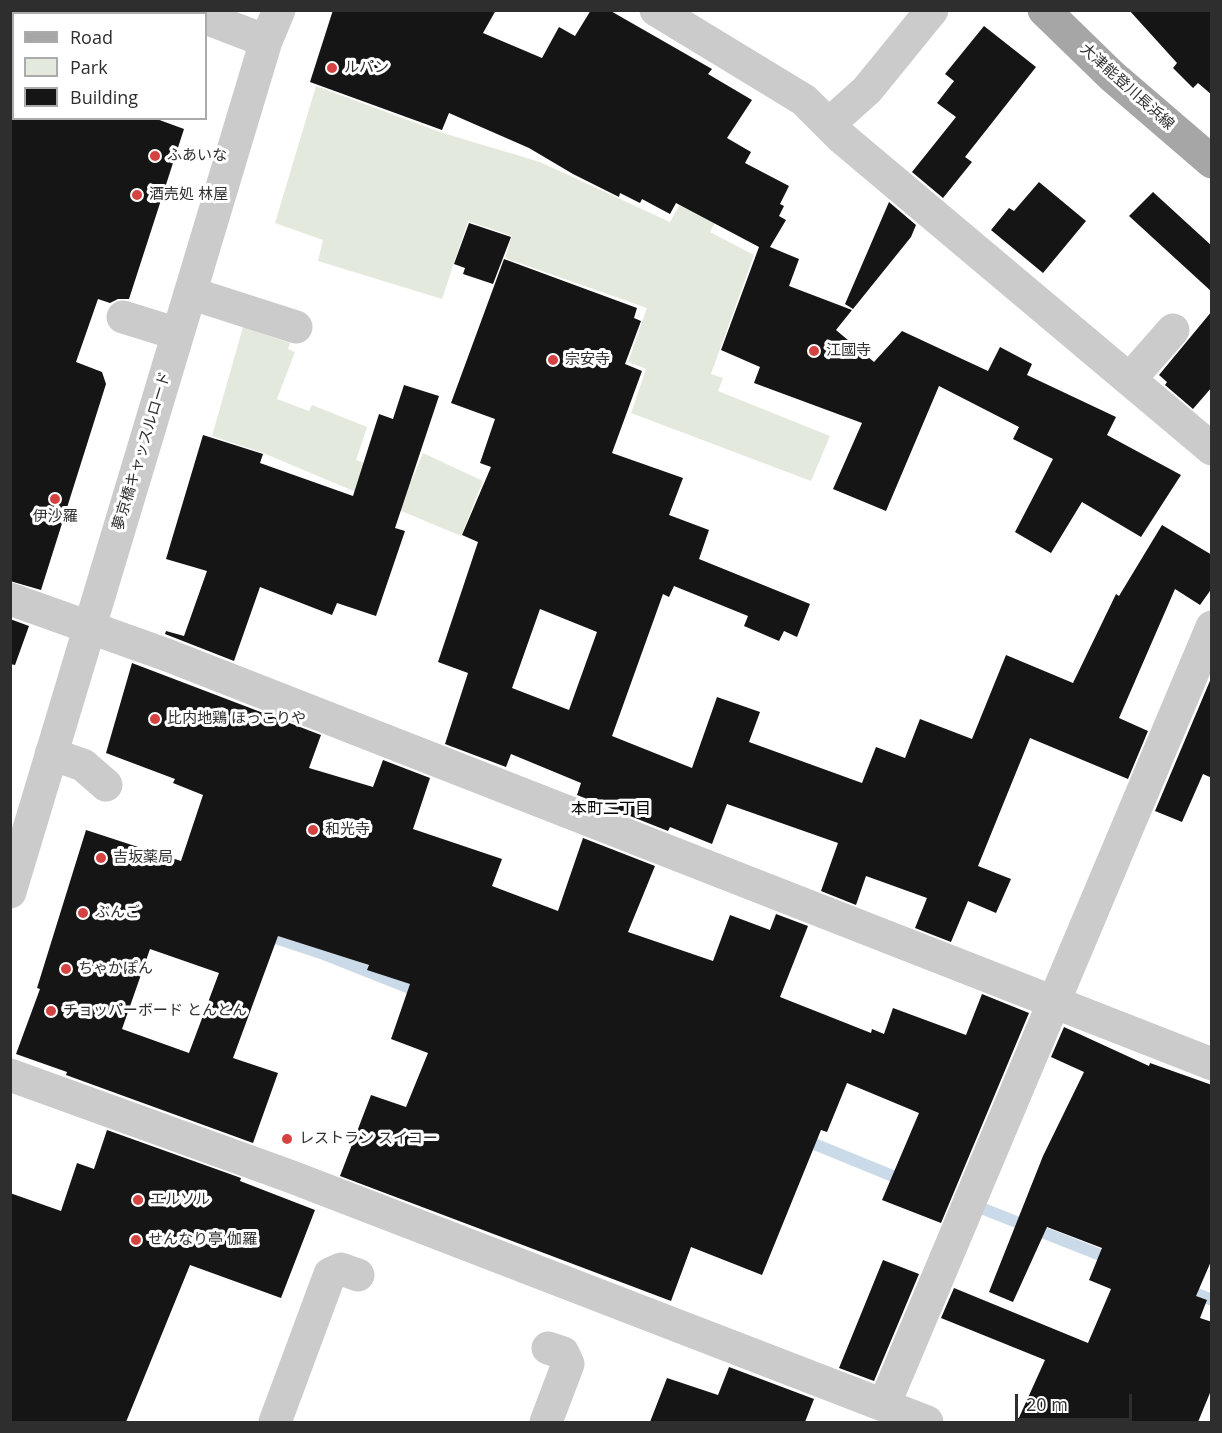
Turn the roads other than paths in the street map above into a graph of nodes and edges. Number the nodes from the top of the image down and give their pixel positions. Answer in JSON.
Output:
{"nodes":[{"id":1,"x":279,"y":10,"type":"edge"},
{"id":2,"x":656,"y":10,"type":"edge"},
{"id":3,"x":932,"y":10,"type":"edge"},
{"id":4,"x":1044,"y":10,"type":"edge"},
{"id":5,"x":207,"y":18,"type":"edge"},
{"id":6,"x":266,"y":41,"type":"junction"},
{"id":7,"x":829,"y":124,"type":"junction"},
{"id":8,"x":1209,"y":153,"type":"edge"},
{"id":9,"x":190,"y":293,"type":"junction"},
{"id":10,"x":123,"y":317,"type":"dead end"},
{"id":11,"x":296,"y":327,"type":"dead end"},
{"id":12,"x":1173,"y":330,"type":"dead end"},
{"id":13,"x":178,"y":334,"type":"junction"},
{"id":14,"x":1130,"y":379,"type":"junction"},
{"id":15,"x":1212,"y":449,"type":"edge"},
{"id":16,"x":10,"y":599,"type":"edge"},
{"id":17,"x":1212,"y":627,"type":"edge"},
{"id":18,"x":87,"y":628,"type":"junction"},
{"id":19,"x":51,"y":754,"type":"junction"},
{"id":20,"x":106,"y":785,"type":"dead end"},
{"id":21,"x":10,"y":892,"type":"edge"},
{"id":22,"x":1054,"y":1003,"type":"junction"},
{"id":23,"x":1212,"y":1064,"type":"edge"},
{"id":24,"x":10,"y":1075,"type":"edge"},
{"id":25,"x":358,"y":1275,"type":"dead end"},
{"id":26,"x":548,"y":1348,"type":"dead end"},
{"id":27,"x":884,"y":1405,"type":"junction"},
{"id":28,"x":275,"y":1422,"type":"edge"},
{"id":29,"x":546,"y":1422,"type":"edge"},
{"id":30,"x":927,"y":1422,"type":"edge"}],
"edges":[{"from":1,"to":6,"type":"street","name":"夢京橋キャッスルロード"},
{"from":2,"to":7,"type":"street"},
{"from":3,"to":7,"type":"street"},
{"from":4,"to":8,"type":"main road","name":"大津能登川長浜線"},
{"from":5,"to":6,"type":"street"},
{"from":6,"to":9,"type":"street","name":"夢京橋キャッスルロード"},
{"from":7,"to":14,"type":"street"},
{"from":9,"to":11,"type":"street"},
{"from":9,"to":13,"type":"street","name":"夢京橋キャッスルロード"},
{"from":10,"to":13,"type":"street"},
{"from":12,"to":14,"type":"street"},
{"from":13,"to":18,"type":"street","name":"夢京橋キャッスルロード"},
{"from":14,"to":15,"type":"street"},
{"from":16,"to":18,"type":"street"},
{"from":17,"to":22,"type":"street"},
{"from":18,"to":19,"type":"street","name":"夢京橋キャッスルロード"},
{"from":18,"to":22,"type":"street"},
{"from":19,"to":20,"type":"street"},
{"from":19,"to":21,"type":"street","name":"夢京橋キャッスルロード"},
{"from":22,"to":23,"type":"street"},
{"from":22,"to":27,"type":"street"},
{"from":24,"to":27,"type":"street"},
{"from":25,"to":28,"type":"street"},
{"from":26,"to":29,"type":"street"},
{"from":27,"to":30,"type":"street"}]}
